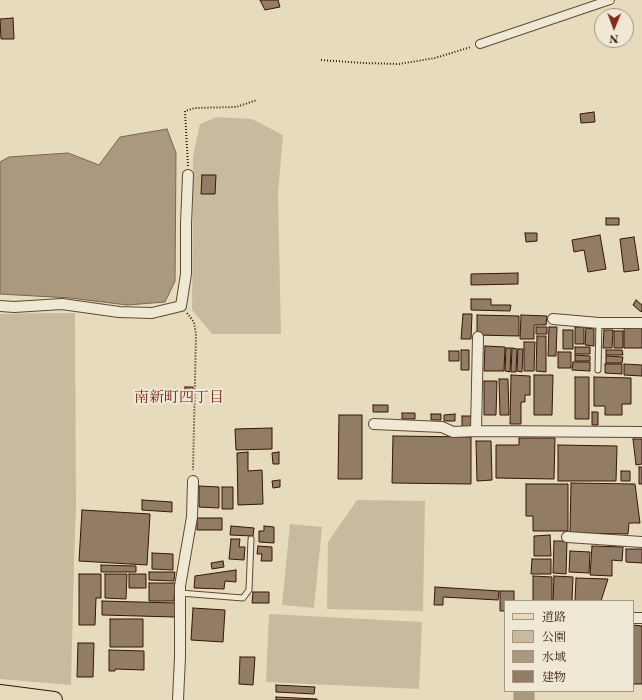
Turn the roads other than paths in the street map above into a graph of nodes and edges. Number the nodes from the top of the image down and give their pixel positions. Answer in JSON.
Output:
{"nodes":[{"id":1,"x":610,"y":0,"type":"edge"},
{"id":2,"x":480,"y":44,"type":"road end"},
{"id":3,"x":188,"y":175,"type":"road end"},
{"id":4,"x":0,"y":306,"type":"edge"},
{"id":5,"x":553,"y":319,"type":"dead end"},
{"id":6,"x":599,"y":323,"type":"junction"},
{"id":7,"x":642,"y":323,"type":"edge"},
{"id":8,"x":478,"y":337,"type":"dead end"},
{"id":9,"x":598,"y":370,"type":"dead end"},
{"id":10,"x":374,"y":424,"type":"dead end"},
{"id":11,"x":476,"y":431,"type":"junction"},
{"id":12,"x":642,"y":432,"type":"edge"},
{"id":13,"x":193,"y":481,"type":"road end"},
{"id":14,"x":567,"y":537,"type":"dead end"},
{"id":15,"x":251,"y":539,"type":"dead end"},
{"id":16,"x":642,"y":542,"type":"edge"},
{"id":17,"x":180,"y":593,"type":"junction"},
{"id":18,"x":0,"y":693,"type":"edge"},
{"id":19,"x":54,"y":700,"type":"edge"},
{"id":20,"x":178,"y":700,"type":"edge"}],
"edges":[{"from":1,"to":2,"type":"street"},
{"from":3,"to":4,"type":"street"},
{"from":5,"to":6,"type":"street"},
{"from":6,"to":7,"type":"street"},
{"from":6,"to":9,"type":"lane"},
{"from":8,"to":11,"type":"street"},
{"from":10,"to":11,"type":"street"},
{"from":11,"to":12,"type":"street"},
{"from":13,"to":17,"type":"street"},
{"from":14,"to":16,"type":"street"},
{"from":15,"to":17,"type":"lane"},
{"from":17,"to":20,"type":"street"},
{"from":18,"to":19,"type":"main road"}]}
